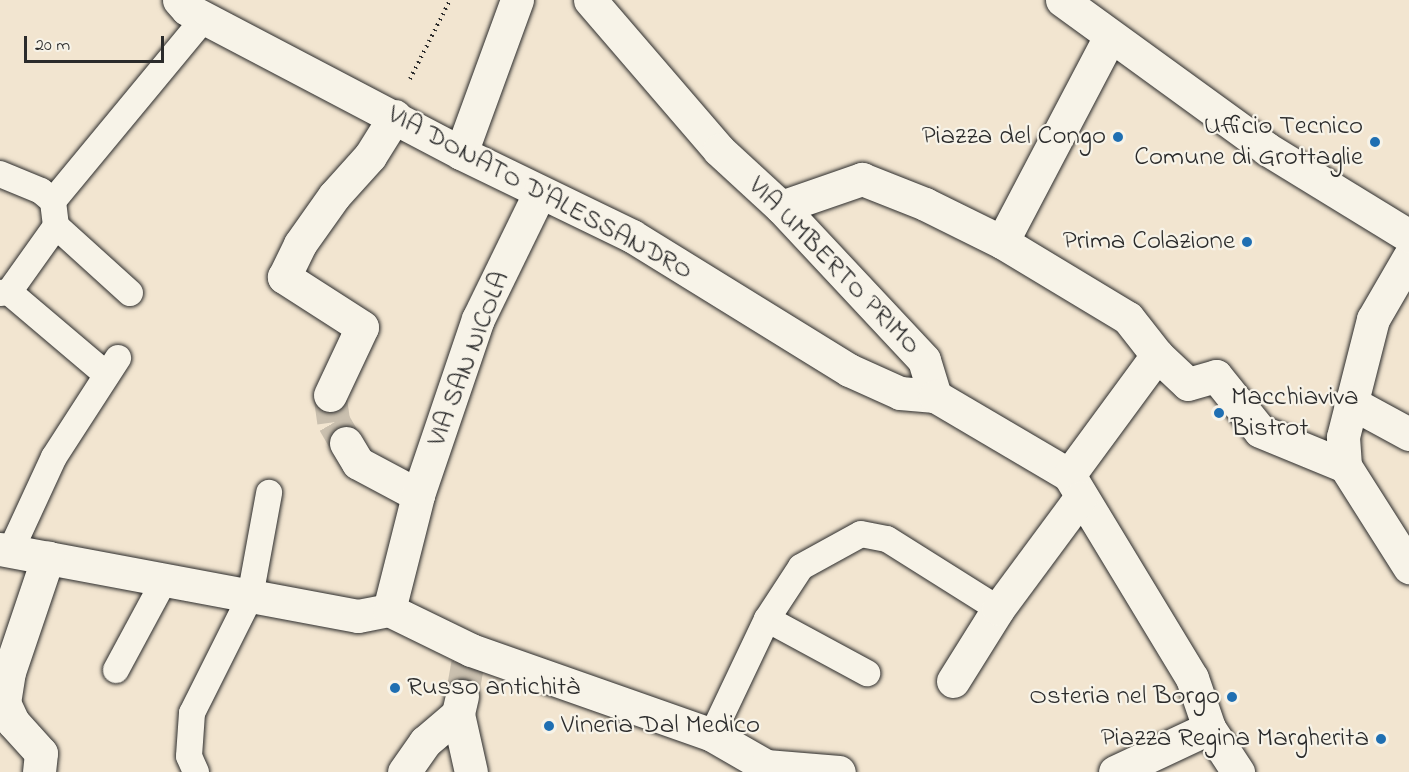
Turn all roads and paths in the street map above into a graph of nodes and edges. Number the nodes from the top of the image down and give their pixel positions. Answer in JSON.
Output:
{"nodes":[{"id":1,"x":450,"y":0,"type":"edge"},
{"id":2,"x":517,"y":0,"type":"edge"},
{"id":3,"x":590,"y":0,"type":"edge"},
{"id":4,"x":1062,"y":0,"type":"edge"},
{"id":5,"x":191,"y":7,"type":"edge"},
{"id":6,"x":1109,"y":38,"type":"junction"},
{"id":7,"x":395,"y":116,"type":"junction"},
{"id":8,"x":461,"y":153,"type":"junction"},
{"id":9,"x":0,"y":174,"type":"edge"},
{"id":10,"x":539,"y":194,"type":"junction"},
{"id":11,"x":781,"y":207,"type":"junction"},
{"id":12,"x":55,"y":214,"type":"junction"},
{"id":13,"x":1409,"y":236,"type":"edge"},
{"id":14,"x":1002,"y":242,"type":"junction"},
{"id":15,"x":1409,"y":257,"type":"edge"},
{"id":16,"x":4,"y":293,"type":"edge"},
{"id":17,"x":130,"y":293,"type":"dead end"},
{"id":18,"x":1156,"y":355,"type":"junction"},
{"id":19,"x":330,"y":395,"type":"tunnel mouth"},
{"id":20,"x":935,"y":396,"type":"junction"},
{"id":21,"x":1350,"y":402,"type":"junction"},
{"id":22,"x":1409,"y":434,"type":"edge"},
{"id":23,"x":346,"y":443,"type":"tunnel mouth"},
{"id":24,"x":1345,"y":465,"type":"junction"},
{"id":25,"x":1075,"y":486,"type":"junction"},
{"id":26,"x":269,"y":493,"type":"dead end"},
{"id":27,"x":418,"y":495,"type":"junction"},
{"id":28,"x":5,"y":550,"type":"edge"},
{"id":29,"x":48,"y":557,"type":"junction"},
{"id":30,"x":1409,"y":567,"type":"edge"},
{"id":31,"x":165,"y":579,"type":"junction"},
{"id":32,"x":250,"y":597,"type":"junction"},
{"id":33,"x":998,"y":609,"type":"junction"},
{"id":34,"x":389,"y":610,"type":"junction"},
{"id":35,"x":767,"y":619,"type":"junction"},
{"id":36,"x":116,"y":669,"type":"dead end"},
{"id":37,"x":867,"y":673,"type":"dead end"},
{"id":38,"x":953,"y":681,"type":"dead end"},
{"id":39,"x":1209,"y":728,"type":"junction"},
{"id":40,"x":712,"y":735,"type":"junction"},
{"id":41,"x":769,"y":769,"type":"edge"},
{"id":42,"x":39,"y":772,"type":"edge"},
{"id":43,"x":196,"y":772,"type":"edge"},
{"id":44,"x":404,"y":772,"type":"edge"},
{"id":45,"x":471,"y":772,"type":"edge"},
{"id":46,"x":839,"y":772,"type":"edge"},
{"id":47,"x":1115,"y":772,"type":"edge"},
{"id":48,"x":1238,"y":772,"type":"edge"}],
"edges":[{"from":1,"to":7,"type":"path"},
{"from":2,"to":8,"type":"street"},
{"from":3,"to":11,"type":"street","name":"VIA UMBERTO PRIMO"},
{"from":4,"to":6,"type":"street"},
{"from":5,"to":7,"type":"street","name":"VIA DONATO D'ALESSANDRO"},
{"from":5,"to":12,"type":"lane"},
{"from":6,"to":13,"type":"street"},
{"from":6,"to":14,"type":"street"},
{"from":7,"to":8,"type":"street","name":"VIA DONATO D'ALESSANDRO"},
{"from":7,"to":19,"type":"street"},
{"from":8,"to":10,"type":"street","name":"VIA DONATO D'ALESSANDRO"},
{"from":9,"to":12,"type":"lane"},
{"from":10,"to":20,"type":"street","name":"VIA DONATO D'ALESSANDRO"},
{"from":10,"to":27,"type":"street","name":"VIA SAN NICOLA"},
{"from":11,"to":14,"type":"street"},
{"from":11,"to":20,"type":"street","name":"VIA UMBERTO PRIMO"},
{"from":12,"to":16,"type":"lane"},
{"from":12,"to":17,"type":"lane"},
{"from":14,"to":18,"type":"street"},
{"from":15,"to":21,"type":"street"},
{"from":16,"to":28,"type":"lane"},
{"from":18,"to":24,"type":"street"},
{"from":18,"to":25,"type":"street"},
{"from":20,"to":25,"type":"street"},
{"from":21,"to":22,"type":"street"},
{"from":21,"to":24,"type":"street"},
{"from":23,"to":27,"type":"street"},
{"from":24,"to":30,"type":"street"},
{"from":25,"to":33,"type":"street"},
{"from":25,"to":39,"type":"street"},
{"from":26,"to":32,"type":"lane"},
{"from":27,"to":34,"type":"street","name":"VIA SAN NICOLA"},
{"from":28,"to":29,"type":"street"},
{"from":29,"to":31,"type":"street"},
{"from":29,"to":42,"type":"street"},
{"from":31,"to":32,"type":"street"},
{"from":31,"to":36,"type":"lane"},
{"from":32,"to":34,"type":"street"},
{"from":32,"to":43,"type":"lane"},
{"from":33,"to":35,"type":"lane"},
{"from":33,"to":38,"type":"street"},
{"from":34,"to":40,"type":"street"},
{"from":35,"to":37,"type":"lane"},
{"from":35,"to":40,"type":"lane"},
{"from":39,"to":47,"type":"street"},
{"from":39,"to":48,"type":"street"},
{"from":40,"to":41,"type":"street"},
{"from":41,"to":46,"type":"street"},
{"from":44,"to":45,"type":"street"}]}
